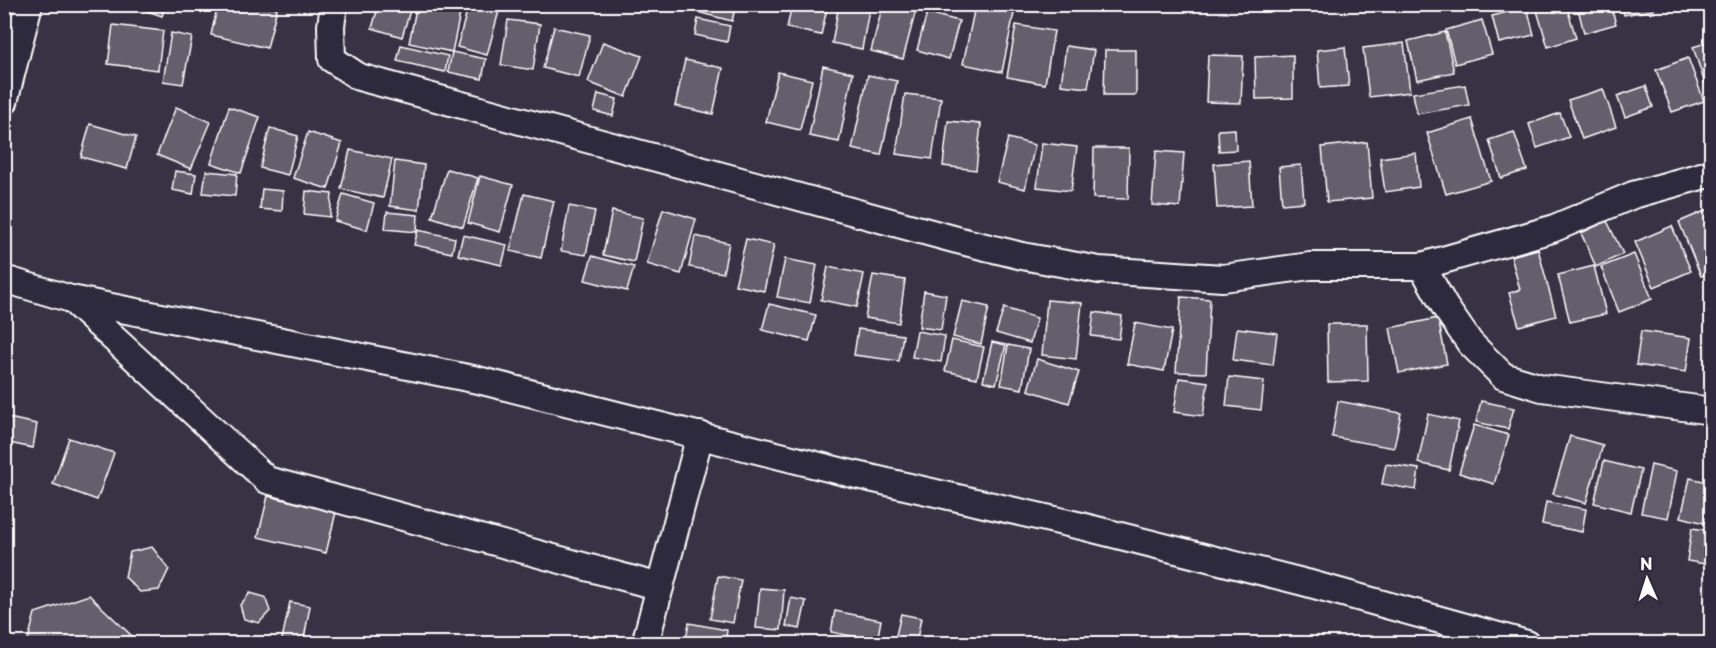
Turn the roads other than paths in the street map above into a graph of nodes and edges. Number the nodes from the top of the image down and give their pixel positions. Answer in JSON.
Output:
{"nodes":[{"id":1,"x":29,"y":4,"type":"edge"},
{"id":2,"x":334,"y":4,"type":"edge"},
{"id":3,"x":14,"y":27,"type":"edge"},
{"id":4,"x":4,"y":102,"type":"edge"},
{"id":5,"x":1712,"y":173,"type":"edge"},
{"id":6,"x":1422,"y":266,"type":"junction"},
{"id":7,"x":4,"y":279,"type":"edge"},
{"id":8,"x":71,"y":299,"type":"junction"},
{"id":9,"x":1712,"y":411,"type":"edge"},
{"id":10,"x":700,"y":435,"type":"junction"},
{"id":11,"x":660,"y":587,"type":"junction"},
{"id":12,"x":645,"y":644,"type":"edge"},
{"id":13,"x":1527,"y":644,"type":"edge"}],
"edges":[{"from":1,"to":3,"type":"street"},
{"from":2,"to":6,"type":"street"},
{"from":3,"to":4,"type":"street"},
{"from":5,"to":6,"type":"street"},
{"from":6,"to":9,"type":"street"},
{"from":7,"to":8,"type":"street"},
{"from":8,"to":10,"type":"street"},
{"from":8,"to":11,"type":"street"},
{"from":10,"to":11,"type":"street"},
{"from":10,"to":13,"type":"street"},
{"from":11,"to":12,"type":"street"}]}
